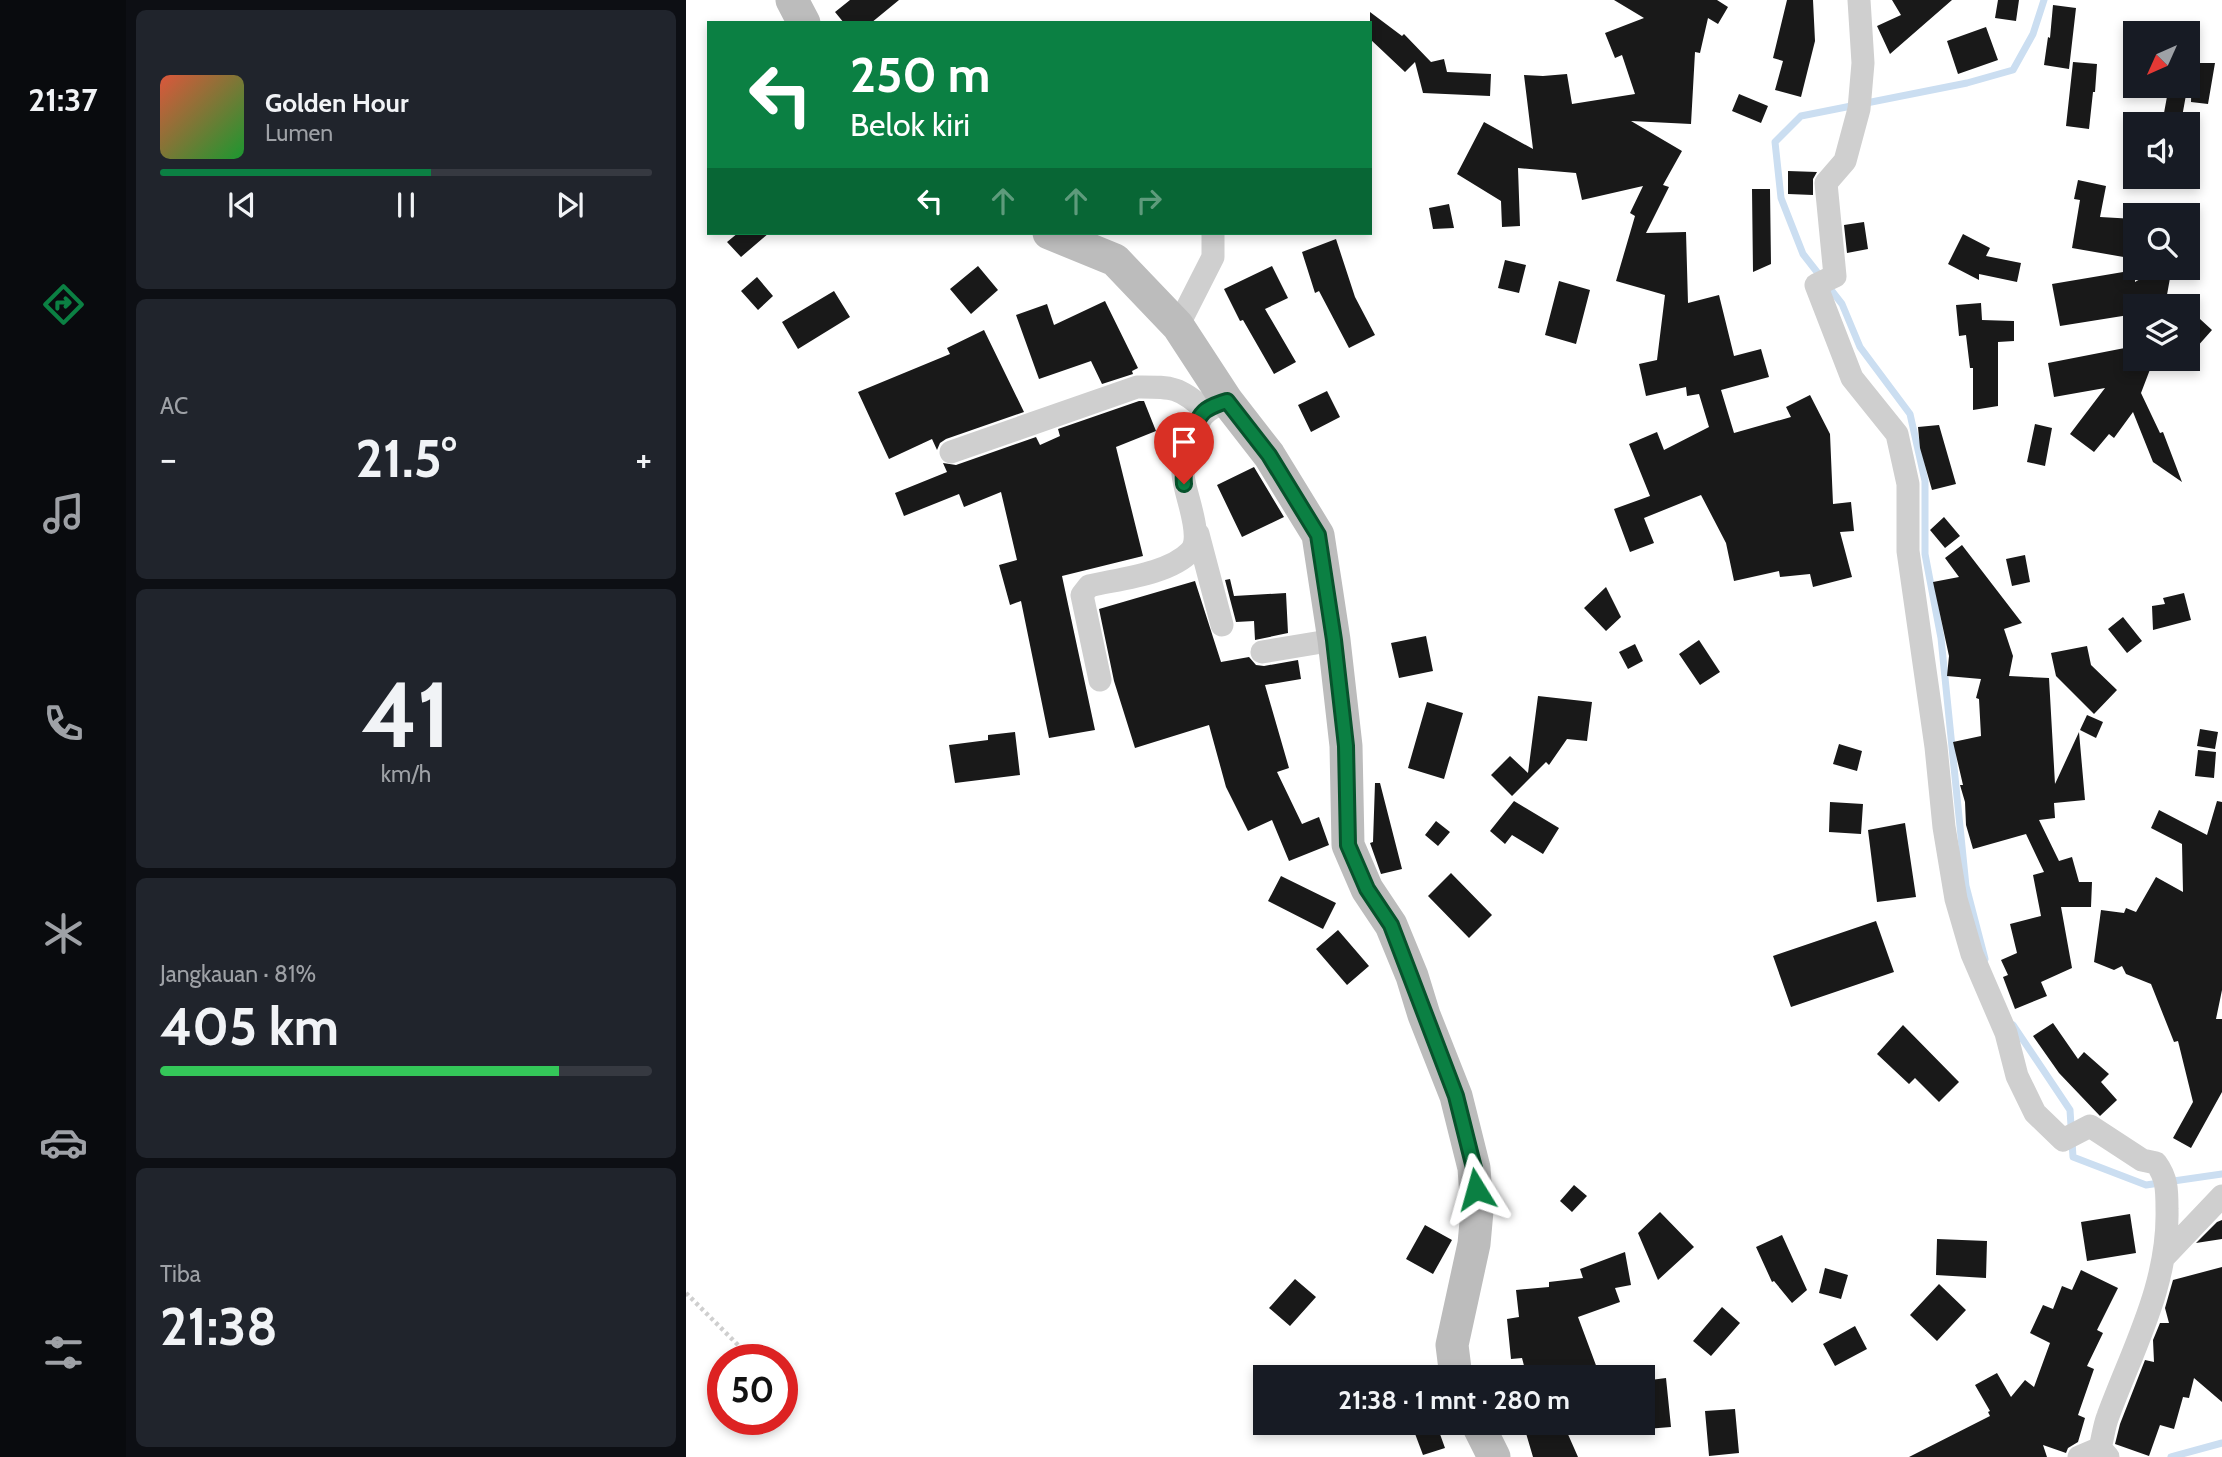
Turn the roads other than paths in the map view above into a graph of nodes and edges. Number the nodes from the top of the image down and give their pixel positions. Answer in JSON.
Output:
{"nodes":[{"id":1,"x":792,"y":0,"type":"edge"},
{"id":2,"x":1859,"y":0,"type":"edge"},
{"id":3,"x":803,"y":21,"type":"edge"},
{"id":4,"x":1054,"y":235,"type":"edge"},
{"id":5,"x":1213,"y":235,"type":"edge"},
{"id":6,"x":1178,"y":326,"type":"junction"},
{"id":7,"x":1216,"y":405,"type":"junction"},
{"id":8,"x":951,"y":452,"type":"dead end"},
{"id":9,"x":1197,"y":537,"type":"junction"},
{"id":10,"x":1222,"y":625,"type":"dead end"},
{"id":11,"x":1334,"y":640,"type":"junction"},
{"id":12,"x":1262,"y":652,"type":"dead end"},
{"id":13,"x":1100,"y":680,"type":"dead end"},
{"id":14,"x":2222,"y":1196,"type":"edge"},
{"id":15,"x":2163,"y":1259,"type":"junction"},
{"id":16,"x":1454,"y":1365,"type":"edge"},
{"id":17,"x":1483,"y":1435,"type":"edge"},
{"id":18,"x":2104,"y":1452,"type":"edge"},
{"id":19,"x":1494,"y":1457,"type":"edge"},
{"id":20,"x":2079,"y":1457,"type":"edge"}],
"edges":[{"from":1,"to":3,"type":"main road"},
{"from":2,"to":15,"type":"street"},
{"from":4,"to":6,"type":"main road"},
{"from":5,"to":6,"type":"street"},
{"from":6,"to":7,"type":"main road"},
{"from":7,"to":8,"type":"street"},
{"from":7,"to":9,"type":"street"},
{"from":7,"to":11,"type":"main road"},
{"from":9,"to":10,"type":"street"},
{"from":9,"to":13,"type":"street"},
{"from":11,"to":12,"type":"street"},
{"from":11,"to":16,"type":"main road"},
{"from":14,"to":15,"type":"street"},
{"from":15,"to":18,"type":"street"},
{"from":17,"to":19,"type":"main road"},
{"from":18,"to":20,"type":"street"}]}
